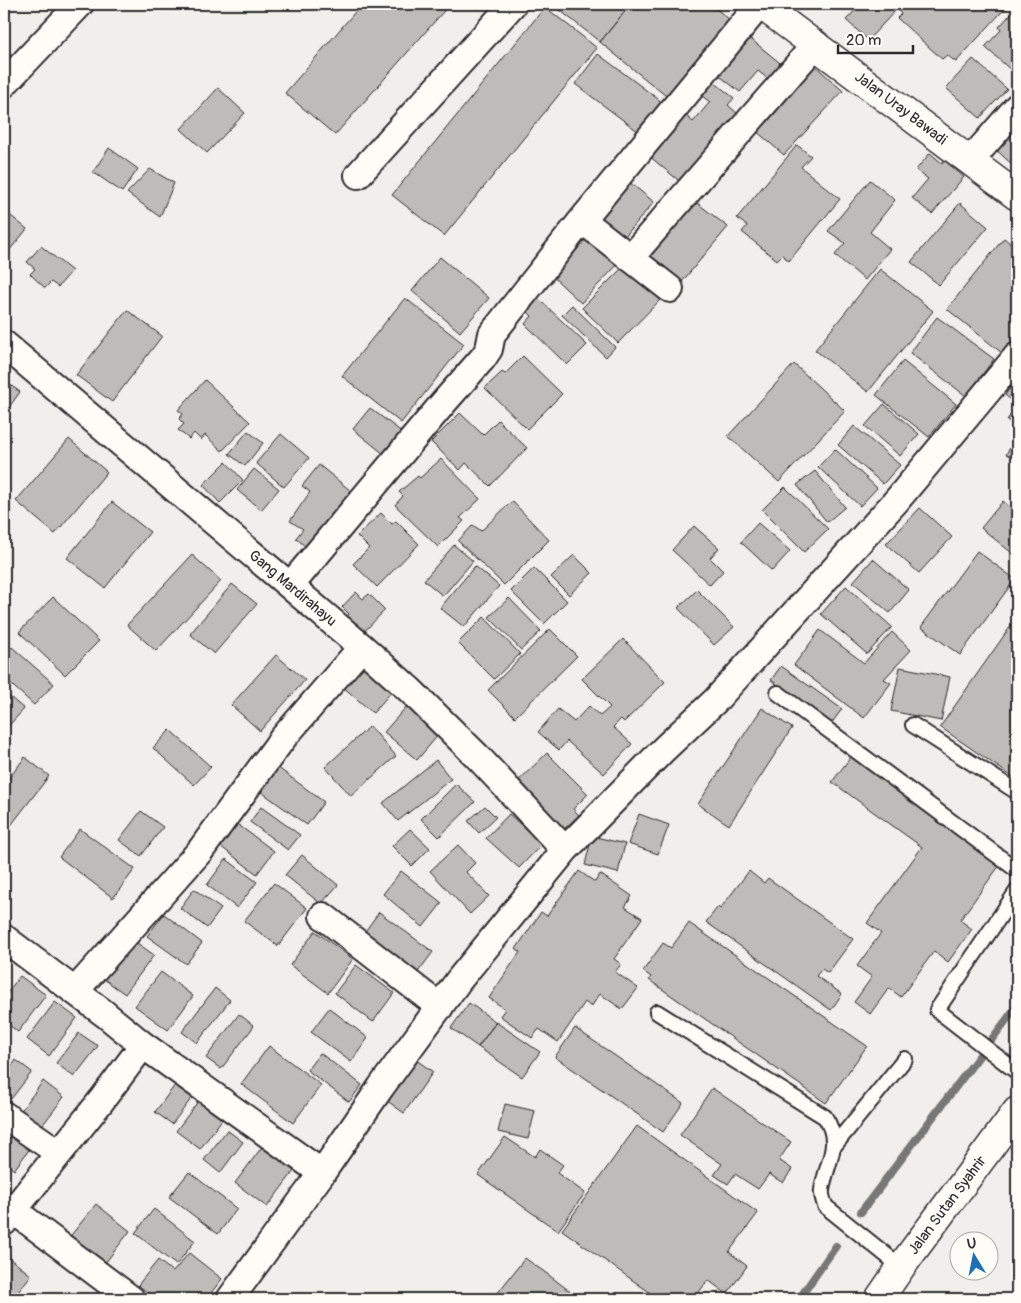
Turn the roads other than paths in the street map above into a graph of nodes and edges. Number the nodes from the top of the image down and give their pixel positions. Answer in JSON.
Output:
{"nodes":[{"id":1,"x":80,"y":4,"type":"edge"},
{"id":2,"x":513,"y":4,"type":"edge"},
{"id":3,"x":760,"y":4,"type":"edge"},
{"id":4,"x":816,"y":44,"type":"junction"},
{"id":5,"x":4,"y":84,"type":"edge"},
{"id":6,"x":1017,"y":107,"type":"edge"},
{"id":7,"x":970,"y":160,"type":"junction"},
{"id":8,"x":358,"y":175,"type":"dead end"},
{"id":9,"x":1017,"y":196,"type":"edge"},
{"id":10,"x":582,"y":220,"type":"junction"},
{"id":11,"x":630,"y":258,"type":"junction"},
{"id":12,"x":670,"y":289,"type":"dead end"},
{"id":13,"x":4,"y":344,"type":"edge"},
{"id":14,"x":1017,"y":356,"type":"edge"},
{"id":15,"x":290,"y":586,"type":"junction"},
{"id":16,"x":362,"y":646,"type":"junction"},
{"id":17,"x":778,"y":693,"type":"dead end"},
{"id":18,"x":913,"y":725,"type":"dead end"},
{"id":19,"x":1017,"y":792,"type":"edge"},
{"id":20,"x":565,"y":850,"type":"junction"},
{"id":21,"x":1017,"y":870,"type":"edge"},
{"id":22,"x":1017,"y":891,"type":"edge"},
{"id":23,"x":323,"y":916,"type":"dead end"},
{"id":24,"x":4,"y":938,"type":"edge"},
{"id":25,"x":75,"y":991,"type":"junction"},
{"id":26,"x":440,"y":1007,"type":"junction"},
{"id":27,"x":657,"y":1012,"type":"dead end"},
{"id":28,"x":143,"y":1045,"type":"junction"},
{"id":29,"x":905,"y":1059,"type":"dead end"},
{"id":30,"x":1017,"y":1072,"type":"edge"},
{"id":31,"x":1017,"y":1111,"type":"edge"},
{"id":32,"x":4,"y":1115,"type":"edge"},
{"id":33,"x":834,"y":1146,"type":"junction"},
{"id":34,"x":59,"y":1153,"type":"junction"},
{"id":35,"x":322,"y":1173,"type":"junction"},
{"id":36,"x":8,"y":1216,"type":"edge"},
{"id":37,"x":901,"y":1266,"type":"junction"},
{"id":38,"x":131,"y":1299,"type":"edge"},
{"id":39,"x":230,"y":1299,"type":"edge"},
{"id":40,"x":879,"y":1299,"type":"edge"}],
"edges":[{"from":1,"to":5,"type":"street"},
{"from":2,"to":8,"type":"street"},
{"from":3,"to":4,"type":"street","name":"Jalan Uray Bawadi"},
{"from":3,"to":10,"type":"street"},
{"from":4,"to":7,"type":"street","name":"Jalan Uray Bawadi"},
{"from":4,"to":11,"type":"street"},
{"from":6,"to":7,"type":"street"},
{"from":7,"to":9,"type":"street","name":"Jalan Uray Bawadi"},
{"from":10,"to":11,"type":"street"},
{"from":10,"to":15,"type":"street"},
{"from":11,"to":12,"type":"street"},
{"from":13,"to":15,"type":"street","name":"Gang Mardirahayu"},
{"from":14,"to":20,"type":"street"},
{"from":15,"to":16,"type":"street","name":"Gang Mardirahayu"},
{"from":16,"to":20,"type":"street","name":"Gang Mardirahayu"},
{"from":16,"to":25,"type":"street"},
{"from":17,"to":21,"type":"lane"},
{"from":18,"to":19,"type":"lane"},
{"from":20,"to":26,"type":"street"},
{"from":22,"to":30,"type":"lane"},
{"from":23,"to":26,"type":"street"},
{"from":24,"to":25,"type":"street"},
{"from":25,"to":28,"type":"street"},
{"from":26,"to":35,"type":"street"},
{"from":27,"to":33,"type":"lane"},
{"from":28,"to":34,"type":"street"},
{"from":28,"to":35,"type":"street"},
{"from":29,"to":33,"type":"lane"},
{"from":31,"to":37,"type":"street","name":"Jalan Sutan Syahrir"},
{"from":32,"to":34,"type":"street"},
{"from":33,"to":37,"type":"lane"},
{"from":34,"to":36,"type":"street"},
{"from":35,"to":39,"type":"street"},
{"from":36,"to":38,"type":"street"},
{"from":37,"to":40,"type":"street","name":"Jalan Sutan Syahrir"}]}
